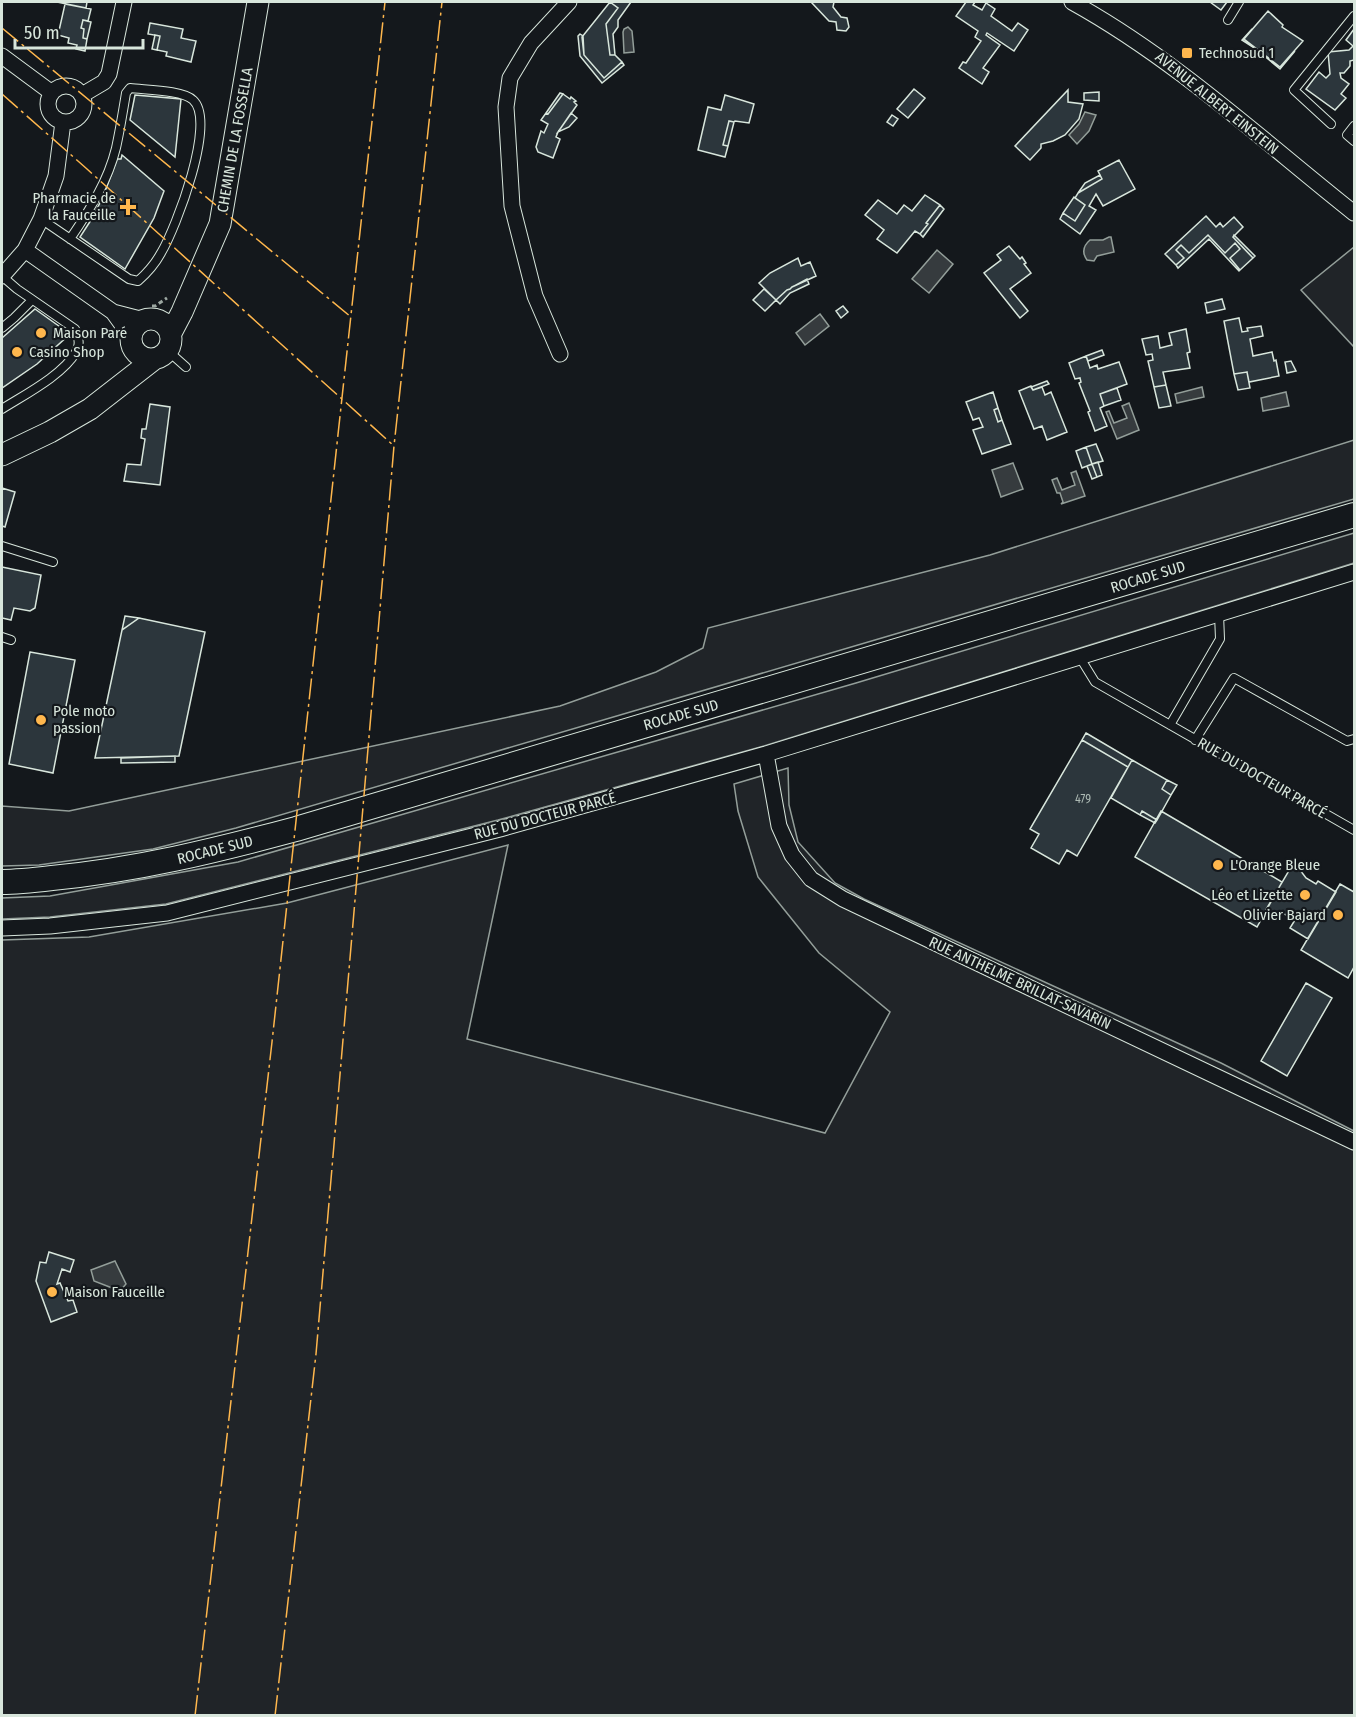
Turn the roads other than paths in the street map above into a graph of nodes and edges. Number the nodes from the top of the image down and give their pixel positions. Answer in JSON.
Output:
{"nodes":[{"id":1,"x":124,"y":2,"type":"edge"},
{"id":2,"x":258,"y":2,"type":"edge"},
{"id":3,"x":569,"y":2,"type":"edge"},
{"id":4,"x":1072,"y":2,"type":"edge"},
{"id":5,"x":1239,"y":2,"type":"edge"},
{"id":6,"x":1354,"y":16,"type":"edge"},
{"id":7,"x":1228,"y":20,"type":"dead end"},
{"id":8,"x":2,"y":56,"type":"edge"},
{"id":9,"x":52,"y":93,"type":"junction"},
{"id":10,"x":82,"y":95,"type":"junction"},
{"id":11,"x":63,"y":122,"type":"junction"},
{"id":12,"x":1331,"y":124,"type":"dead end"},
{"id":13,"x":1354,"y":126,"type":"edge"},
{"id":14,"x":1354,"y":141,"type":"edge"},
{"id":15,"x":1354,"y":213,"type":"edge"},
{"id":16,"x":40,"y":219,"type":"junction"},
{"id":17,"x":70,"y":239,"type":"junction"},
{"id":18,"x":25,"y":250,"type":"junction"},
{"id":19,"x":198,"y":274,"type":"junction"},
{"id":20,"x":2,"y":276,"type":"edge"},
{"id":21,"x":32,"y":300,"type":"junction"},
{"id":22,"x":113,"y":312,"type":"junction"},
{"id":23,"x":149,"y":319,"type":"junction"},
{"id":24,"x":2,"y":328,"type":"edge"},
{"id":25,"x":132,"y":343,"type":"junction"},
{"id":26,"x":164,"y":348,"type":"junction"},
{"id":27,"x":560,"y":354,"type":"dead end"},
{"id":28,"x":186,"y":367,"type":"dead end"},
{"id":29,"x":115,"y":389,"type":"junction"},
{"id":30,"x":2,"y":409,"type":"edge"},
{"id":31,"x":2,"y":455,"type":"edge"},
{"id":32,"x":1354,"y":515,"type":"edge"},
{"id":33,"x":2,"y":546,"type":"edge"},
{"id":34,"x":53,"y":562,"type":"dead end"},
{"id":35,"x":1354,"y":572,"type":"edge"},
{"id":36,"x":1218,"y":613,"type":"junction"},
{"id":37,"x":2,"y":637,"type":"edge"},
{"id":38,"x":11,"y":640,"type":"dead end"},
{"id":39,"x":1079,"y":656,"type":"junction"},
{"id":40,"x":1170,"y":725,"type":"junction"},
{"id":41,"x":1354,"y":739,"type":"edge"},
{"id":42,"x":1196,"y":740,"type":"junction"},
{"id":43,"x":766,"y":754,"type":"junction"},
{"id":44,"x":1354,"y":830,"type":"edge"},
{"id":45,"x":2,"y":882,"type":"edge"},
{"id":46,"x":2,"y":928,"type":"edge"},
{"id":47,"x":1354,"y":1142,"type":"edge"}],
"edges":[{"from":1,"to":10,"type":"street"},
{"from":2,"to":19,"type":"street","name":"CHEMIN DE LA FOSSELLA"},
{"from":3,"to":27,"type":"street"},
{"from":4,"to":15,"type":"street","name":"AVENUE ALBERT EINSTEIN"},
{"from":5,"to":7,"type":"lane"},
{"from":6,"to":12,"type":"lane"},
{"from":8,"to":9,"type":"street"},
{"from":9,"to":10,"type":"street"},
{"from":9,"to":11,"type":"street"},
{"from":10,"to":11,"type":"street"},
{"from":11,"to":16,"type":"street"},
{"from":13,"to":14,"type":"lane"},
{"from":16,"to":17,"type":"lane"},
{"from":16,"to":18,"type":"street"},
{"from":17,"to":17,"type":"lane"},
{"from":18,"to":20,"type":"street"},
{"from":18,"to":22,"type":"street"},
{"from":19,"to":23,"type":"street","name":"CHEMIN DE LA FOSSELLA"},
{"from":19,"to":26,"type":"street","name":"CHEMIN DE LA FOSSELLA"},
{"from":20,"to":21,"type":"lane"},
{"from":21,"to":24,"type":"lane"},
{"from":21,"to":30,"type":"lane"},
{"from":22,"to":23,"type":"street"},
{"from":22,"to":25,"type":"street"},
{"from":23,"to":25,"type":"street"},
{"from":23,"to":26,"type":"street"},
{"from":25,"to":26,"type":"street"},
{"from":25,"to":29,"type":"street","name":"CHEMIN DE LA FOSSELLA"},
{"from":26,"to":28,"type":"lane"},
{"from":26,"to":29,"type":"street","name":"CHEMIN DE LA FOSSELLA"},
{"from":29,"to":31,"type":"street","name":"CHEMIN DE LA FOSSELLA"},
{"from":32,"to":45,"type":"main road","name":"ROCADE SUD"},
{"from":33,"to":34,"type":"lane"},
{"from":35,"to":36,"type":"street","name":"RUE DU DOCTEUR PARCÉ"},
{"from":36,"to":39,"type":"street","name":"RUE DU DOCTEUR PARCÉ"},
{"from":36,"to":40,"type":"lane"},
{"from":37,"to":38,"type":"lane"},
{"from":39,"to":40,"type":"lane","name":"RUE DU DOCTEUR PARCÉ"},
{"from":39,"to":43,"type":"street","name":"RUE DU DOCTEUR PARCÉ"},
{"from":40,"to":42,"type":"lane","name":"RUE DU DOCTEUR PARCÉ"},
{"from":41,"to":42,"type":"lane"},
{"from":42,"to":44,"type":"lane","name":"RUE DU DOCTEUR PARCÉ"},
{"from":43,"to":46,"type":"street","name":"RUE DU DOCTEUR PARCÉ"},
{"from":43,"to":47,"type":"street","name":"RUE ANTHELME BRILLAT-SAVARIN"}]}
